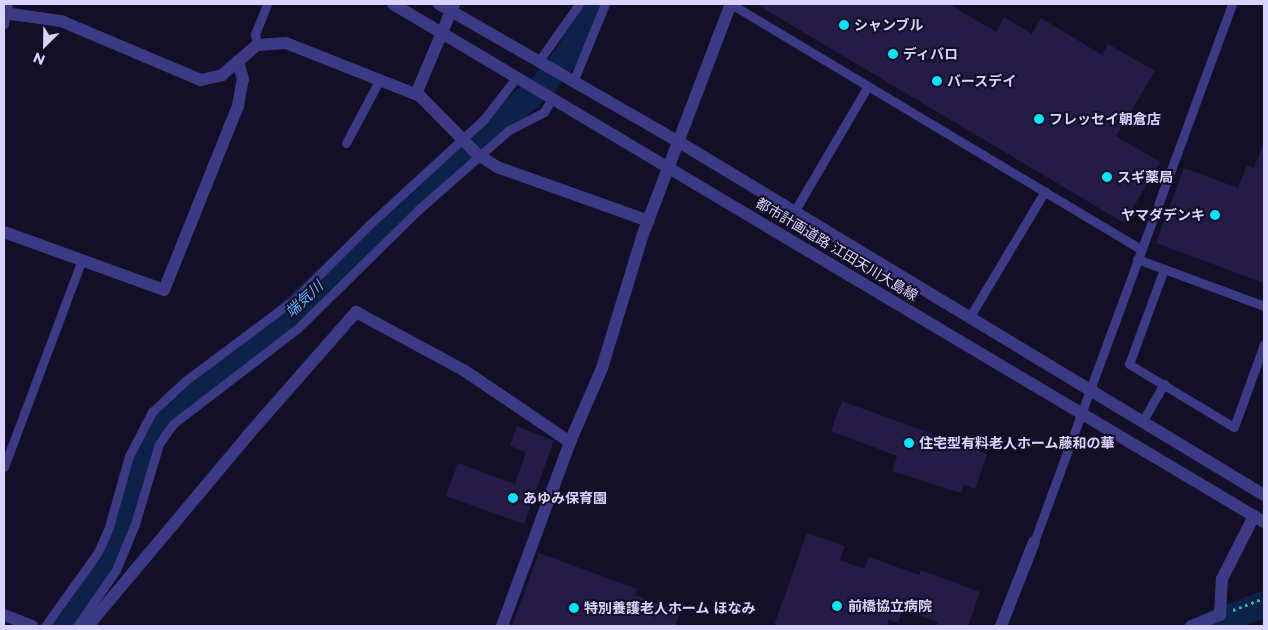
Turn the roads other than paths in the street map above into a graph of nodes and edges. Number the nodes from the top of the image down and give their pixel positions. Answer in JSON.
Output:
{"nodes":[{"id":1,"x":267,"y":4,"type":"edge"},
{"id":2,"x":392,"y":4,"type":"edge"},
{"id":3,"x":439,"y":4,"type":"edge"},
{"id":4,"x":579,"y":4,"type":"edge"},
{"id":5,"x":605,"y":4,"type":"edge"},
{"id":6,"x":731,"y":4,"type":"edge"},
{"id":7,"x":1232,"y":4,"type":"edge"},
{"id":8,"x":453,"y":7,"type":"edge"},
{"id":9,"x":5,"y":13,"type":"edge"},
{"id":10,"x":442,"y":34,"type":"junction"},
{"id":11,"x":257,"y":45,"type":"junction"},
{"id":12,"x":238,"y":61,"type":"junction"},
{"id":13,"x":538,"y":62,"type":"junction"},
{"id":14,"x":380,"y":79,"type":"junction"},
{"id":15,"x":519,"y":80,"type":"junction"},
{"id":16,"x":573,"y":82,"type":"junction"},
{"id":17,"x":868,"y":86,"type":"junction"},
{"id":18,"x":416,"y":94,"type":"junction"},
{"id":19,"x":547,"y":97,"type":"junction"},
{"id":20,"x":463,"y":139,"type":"junction"},
{"id":21,"x":679,"y":142,"type":"junction"},
{"id":22,"x":346,"y":143,"type":"dead end"},
{"id":23,"x":479,"y":155,"type":"junction"},
{"id":24,"x":669,"y":166,"type":"junction"},
{"id":25,"x":1045,"y":191,"type":"junction"},
{"id":26,"x":794,"y":212,"type":"junction"},
{"id":27,"x":649,"y":221,"type":"junction"},
{"id":28,"x":4,"y":232,"type":"edge"},
{"id":29,"x":1141,"y":249,"type":"junction"},
{"id":30,"x":1137,"y":259,"type":"junction"},
{"id":31,"x":81,"y":262,"type":"junction"},
{"id":32,"x":1164,"y":269,"type":"junction"},
{"id":33,"x":1264,"y":306,"type":"edge"},
{"id":34,"x":969,"y":318,"type":"junction"},
{"id":35,"x":1264,"y":344,"type":"edge"},
{"id":36,"x":1164,"y":384,"type":"junction"},
{"id":37,"x":1089,"y":390,"type":"junction"},
{"id":38,"x":1081,"y":412,"type":"junction"},
{"id":39,"x":1142,"y":422,"type":"junction"},
{"id":40,"x":570,"y":442,"type":"junction"},
{"id":41,"x":4,"y":468,"type":"edge"},
{"id":42,"x":1264,"y":495,"type":"edge"},
{"id":43,"x":1259,"y":519,"type":"edge"},
{"id":44,"x":1034,"y":542,"type":"joint"},
{"id":45,"x":4,"y":616,"type":"edge"},
{"id":46,"x":31,"y":626,"type":"edge"},
{"id":47,"x":45,"y":626,"type":"edge"},
{"id":48,"x":77,"y":626,"type":"edge"},
{"id":49,"x":88,"y":626,"type":"edge"},
{"id":50,"x":502,"y":626,"type":"edge"},
{"id":51,"x":1001,"y":626,"type":"edge"},
{"id":52,"x":1191,"y":626,"type":"edge"}],
"edges":[{"from":1,"to":11,"type":"lane"},
{"from":2,"to":10,"type":"street","name":"都市計画道路 江田天川大島線"},
{"from":3,"to":8,"type":"street","name":"都市計画道路 江田天川大島線"},
{"from":4,"to":13,"type":"lane"},
{"from":5,"to":16,"type":"lane"},
{"from":6,"to":17,"type":"lane"},
{"from":6,"to":21,"type":"street"},
{"from":7,"to":29,"type":"lane"},
{"from":8,"to":10,"type":"street"},
{"from":8,"to":13,"type":"street","name":"都市計画道路 江田天川大島線"},
{"from":9,"to":12,"type":"street"},
{"from":10,"to":15,"type":"street","name":"都市計画道路 江田天川大島線"},
{"from":10,"to":18,"type":"street"},
{"from":11,"to":12,"type":"street"},
{"from":11,"to":14,"type":"street"},
{"from":12,"to":31,"type":"street"},
{"from":13,"to":16,"type":"street","name":"都市計画道路 江田天川大島線"},
{"from":14,"to":18,"type":"street"},
{"from":14,"to":22,"type":"lane"},
{"from":15,"to":19,"type":"street","name":"都市計画道路 江田天川大島線"},
{"from":15,"to":20,"type":"lane"},
{"from":16,"to":21,"type":"street","name":"都市計画道路 江田天川大島線"},
{"from":17,"to":25,"type":"lane"},
{"from":17,"to":26,"type":"lane"},
{"from":18,"to":20,"type":"street"},
{"from":19,"to":23,"type":"lane"},
{"from":19,"to":24,"type":"street","name":"都市計画道路 江田天川大島線"},
{"from":20,"to":23,"type":"street"},
{"from":20,"to":47,"type":"lane"},
{"from":21,"to":24,"type":"street"},
{"from":21,"to":26,"type":"street","name":"都市計画道路 江田天川大島線"},
{"from":23,"to":27,"type":"street"},
{"from":23,"to":48,"type":"lane"},
{"from":24,"to":27,"type":"street"},
{"from":24,"to":38,"type":"street","name":"都市計画道路 江田天川大島線"},
{"from":25,"to":29,"type":"lane"},
{"from":25,"to":34,"type":"lane"},
{"from":26,"to":34,"type":"street","name":"都市計画道路 江田天川大島線"},
{"from":27,"to":40,"type":"street"},
{"from":28,"to":31,"type":"street"},
{"from":29,"to":30,"type":"lane"},
{"from":30,"to":32,"type":"lane"},
{"from":30,"to":37,"type":"lane"},
{"from":31,"to":41,"type":"lane"},
{"from":32,"to":33,"type":"lane"},
{"from":32,"to":36,"type":"lane"},
{"from":34,"to":37,"type":"street","name":"都市計画道路 江田天川大島線"},
{"from":35,"to":36,"type":"lane"},
{"from":36,"to":39,"type":"lane"},
{"from":37,"to":38,"type":"lane"},
{"from":37,"to":39,"type":"street","name":"都市計画道路 江田天川大島線"},
{"from":38,"to":43,"type":"street","name":"都市計画道路 江田天川大島線"},
{"from":38,"to":44,"type":"lane"},
{"from":39,"to":42,"type":"street","name":"都市計画道路 江田天川大島線"},
{"from":40,"to":49,"type":"street"},
{"from":40,"to":50,"type":"street"},
{"from":43,"to":52,"type":"street"},
{"from":44,"to":51,"type":"street"},
{"from":45,"to":46,"type":"street"}]}
